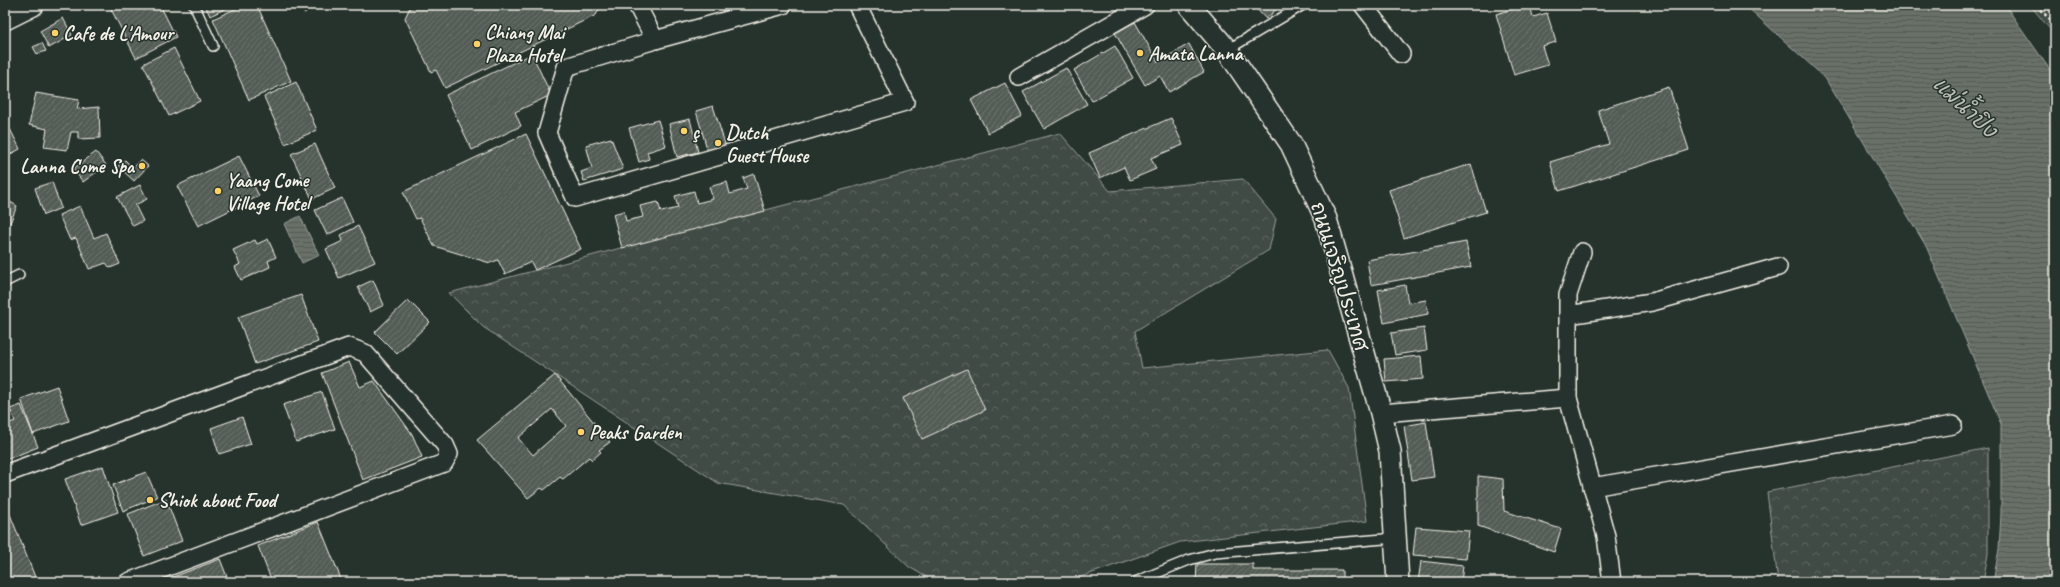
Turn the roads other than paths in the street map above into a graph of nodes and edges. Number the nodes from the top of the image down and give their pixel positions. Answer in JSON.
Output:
{"nodes":[{"id":1,"x":33,"y":5,"type":"edge"},
{"id":2,"x":194,"y":5,"type":"edge"},
{"id":3,"x":637,"y":5,"type":"edge"},
{"id":4,"x":783,"y":5,"type":"edge"},
{"id":5,"x":857,"y":5,"type":"edge"},
{"id":6,"x":1145,"y":5,"type":"edge"},
{"id":7,"x":1189,"y":5,"type":"edge"},
{"id":8,"x":1303,"y":5,"type":"edge"},
{"id":9,"x":1364,"y":5,"type":"edge"},
{"id":10,"x":5,"y":19,"type":"edge"},
{"id":11,"x":655,"y":40,"type":"junction"},
{"id":12,"x":213,"y":46,"type":"dead end"},
{"id":13,"x":1227,"y":50,"type":"junction"},
{"id":14,"x":1401,"y":54,"type":"dead end"},
{"id":15,"x":1019,"y":77,"type":"dead end"},
{"id":16,"x":1582,"y":252,"type":"dead end"},
{"id":17,"x":1778,"y":267,"type":"dead end"},
{"id":18,"x":19,"y":275,"type":"dead end"},
{"id":19,"x":5,"y":282,"type":"edge"},
{"id":20,"x":1568,"y":316,"type":"junction"},
{"id":21,"x":1568,"y":398,"type":"junction"},
{"id":22,"x":1381,"y":413,"type":"junction"},
{"id":23,"x":1953,"y":425,"type":"dead end"},
{"id":24,"x":5,"y":474,"type":"edge"},
{"id":25,"x":1592,"y":487,"type":"junction"},
{"id":26,"x":1396,"y":538,"type":"junction"},
{"id":27,"x":128,"y":582,"type":"edge"},
{"id":28,"x":1136,"y":582,"type":"edge"},
{"id":29,"x":1398,"y":582,"type":"edge"},
{"id":30,"x":1612,"y":582,"type":"edge"}],
"edges":[{"from":1,"to":10,"type":"street"},
{"from":2,"to":12,"type":"lane"},
{"from":3,"to":11,"type":"street"},
{"from":4,"to":11,"type":"street"},
{"from":5,"to":11,"type":"street"},
{"from":6,"to":15,"type":"street"},
{"from":7,"to":13,"type":"street","name":"ถนนเจริญประเทศ"},
{"from":8,"to":13,"type":"lane"},
{"from":9,"to":14,"type":"street"},
{"from":13,"to":22,"type":"street","name":"ถนนเจริญประเทศ"},
{"from":16,"to":20,"type":"street"},
{"from":17,"to":20,"type":"street"},
{"from":18,"to":19,"type":"lane"},
{"from":20,"to":21,"type":"street"},
{"from":21,"to":22,"type":"street"},
{"from":21,"to":25,"type":"street"},
{"from":22,"to":26,"type":"street","name":"ถนนเจริญประเทศ"},
{"from":23,"to":25,"type":"street"},
{"from":24,"to":27,"type":"street"},
{"from":25,"to":30,"type":"street"},
{"from":26,"to":28,"type":"lane"},
{"from":26,"to":29,"type":"street","name":"ถนนเจริญประเทศ"}]}
